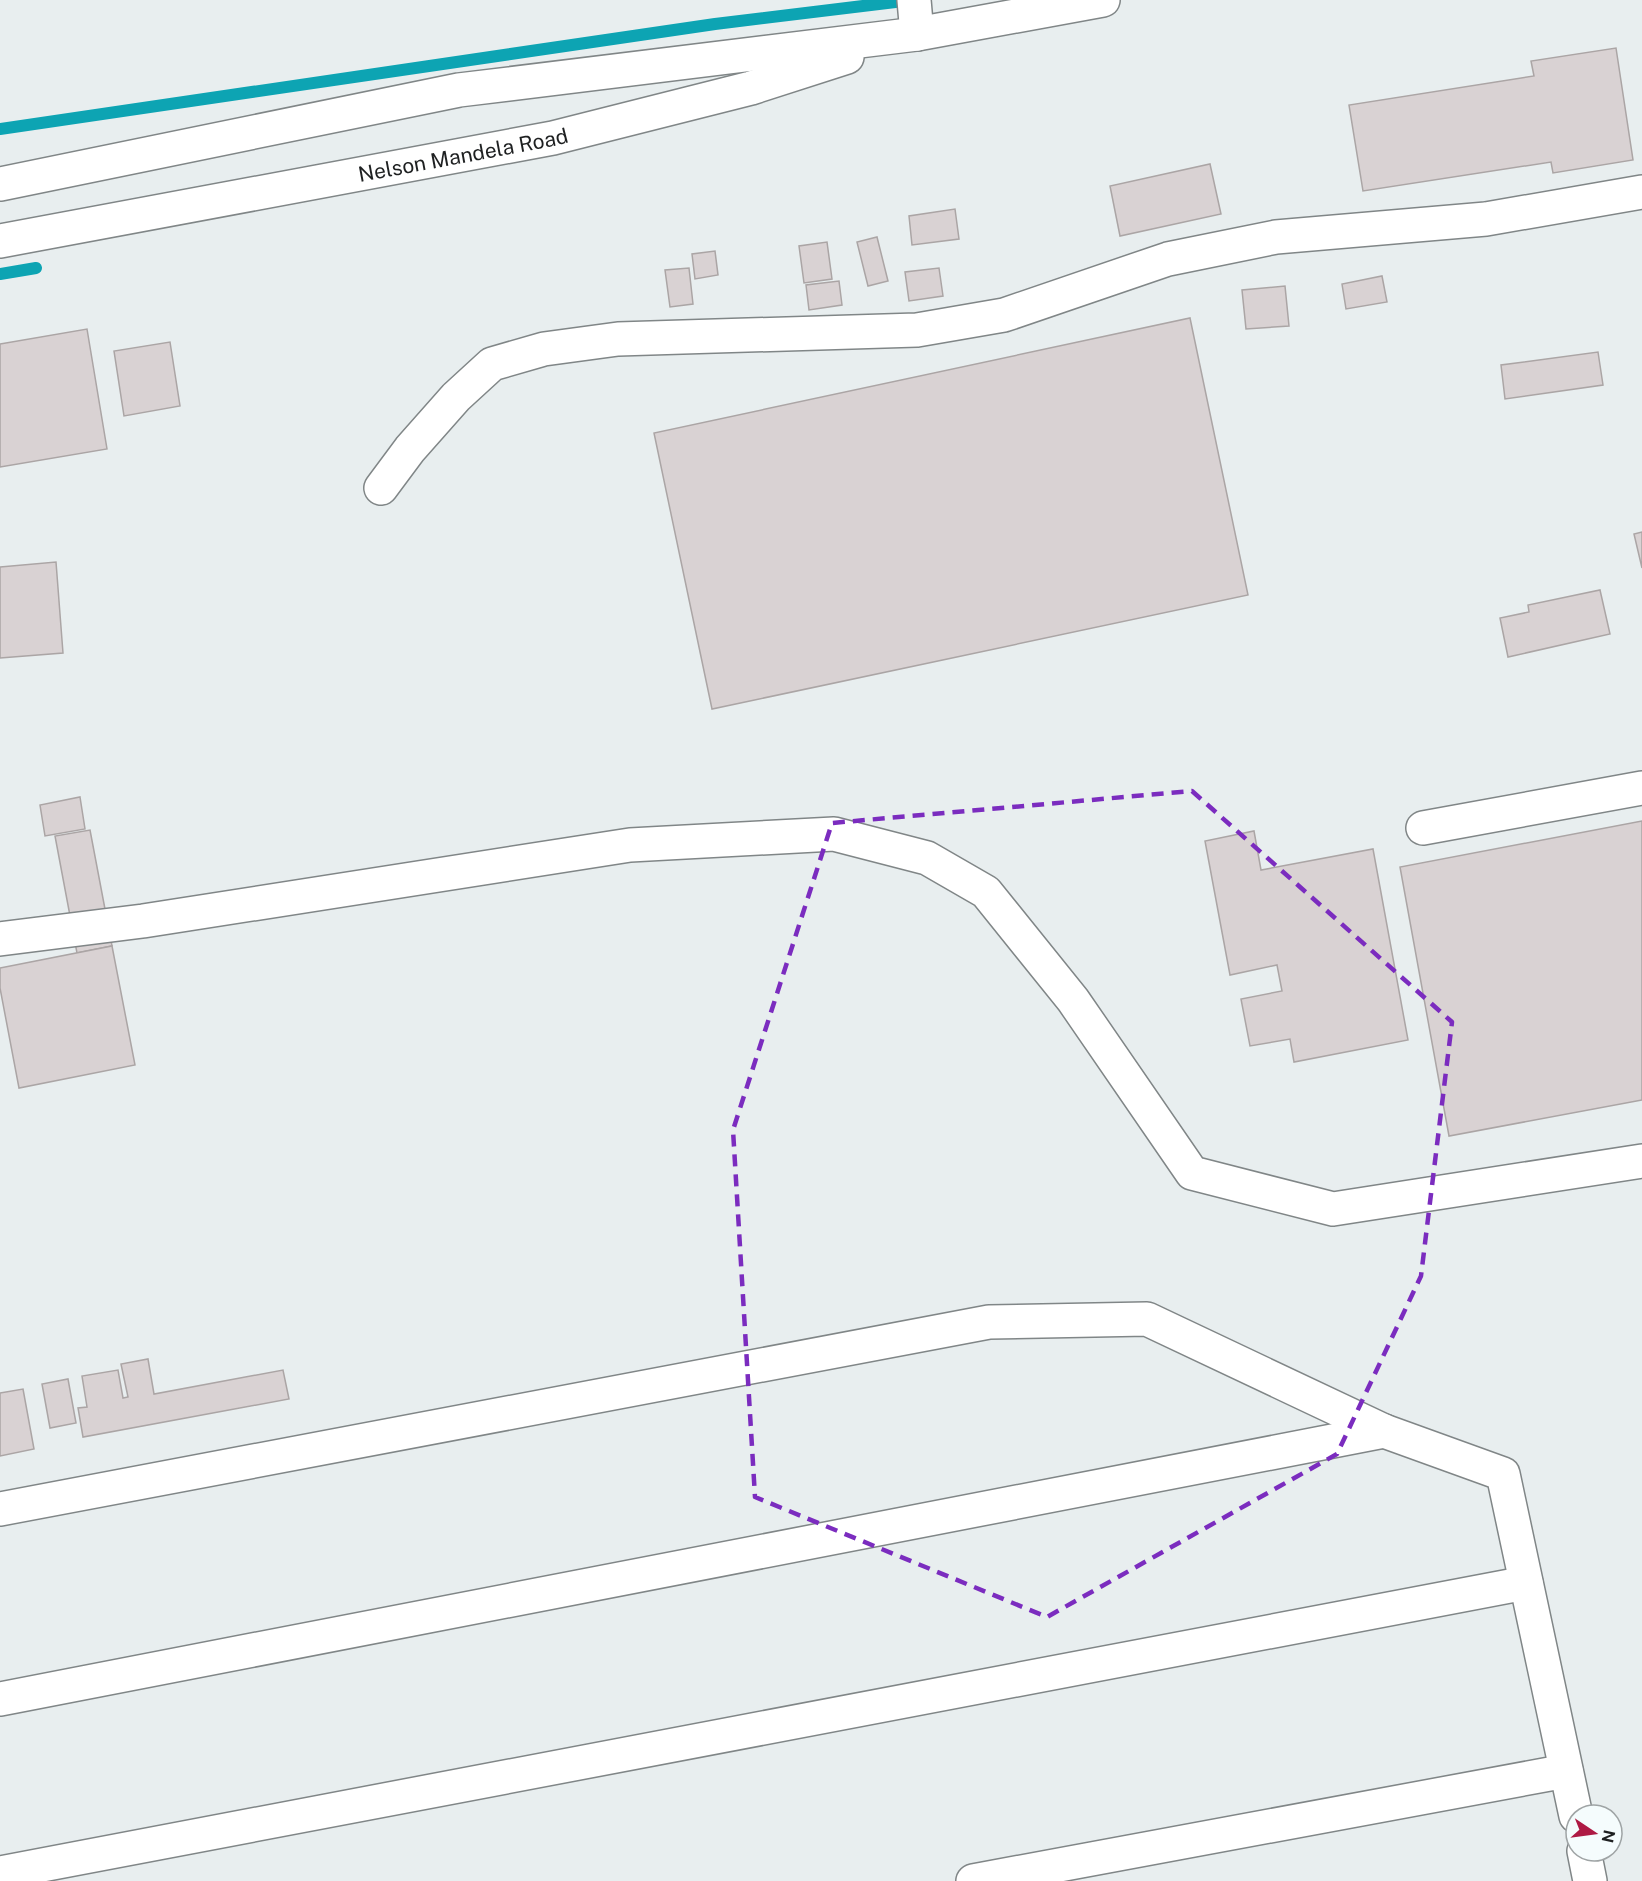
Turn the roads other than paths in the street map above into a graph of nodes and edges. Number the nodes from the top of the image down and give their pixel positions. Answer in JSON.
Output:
{"nodes":[{"id":1,"x":914,"y":0,"type":"edge"},
{"id":2,"x":1103,"y":0,"type":"edge"},
{"id":3,"x":917,"y":34,"type":"junction"},
{"id":4,"x":0,"y":184,"type":"edge"},
{"id":5,"x":1642,"y":192,"type":"edge"},
{"id":6,"x":0,"y":241,"type":"edge"},
{"id":7,"x":381,"y":488,"type":"dead end"},
{"id":8,"x":1642,"y":788,"type":"edge"},
{"id":9,"x":1423,"y":828,"type":"dead end"},
{"id":10,"x":0,"y":939,"type":"edge"},
{"id":11,"x":1642,"y":1161,"type":"edge"},
{"id":12,"x":1384,"y":1431,"type":"junction"},
{"id":13,"x":0,"y":1509,"type":"edge"},
{"id":14,"x":1527,"y":1583,"type":"junction"},
{"id":15,"x":0,"y":1699,"type":"edge"},
{"id":16,"x":1566,"y":1771,"type":"junction"},
{"id":17,"x":1573,"y":1803,"type":"edge"},
{"id":18,"x":1586,"y":1863,"type":"edge"},
{"id":19,"x":0,"y":1873,"type":"edge"},
{"id":20,"x":973,"y":1881,"type":"edge"},
{"id":21,"x":1590,"y":1881,"type":"edge"}],
"edges":[{"from":1,"to":3,"type":"main road"},
{"from":2,"to":3,"type":"main road","name":"Nelson Mandela Road"},
{"from":3,"to":4,"type":"main road","name":"Nelson Mandela Road"},
{"from":3,"to":6,"type":"main road","name":"Nelson Mandela Road"},
{"from":5,"to":7,"type":"main road"},
{"from":8,"to":9,"type":"main road"},
{"from":10,"to":11,"type":"main road"},
{"from":12,"to":13,"type":"main road"},
{"from":12,"to":14,"type":"main road"},
{"from":12,"to":15,"type":"main road"},
{"from":14,"to":16,"type":"main road"},
{"from":14,"to":19,"type":"main road"},
{"from":16,"to":17,"type":"main road"},
{"from":16,"to":20,"type":"main road"},
{"from":18,"to":21,"type":"main road"}]}
